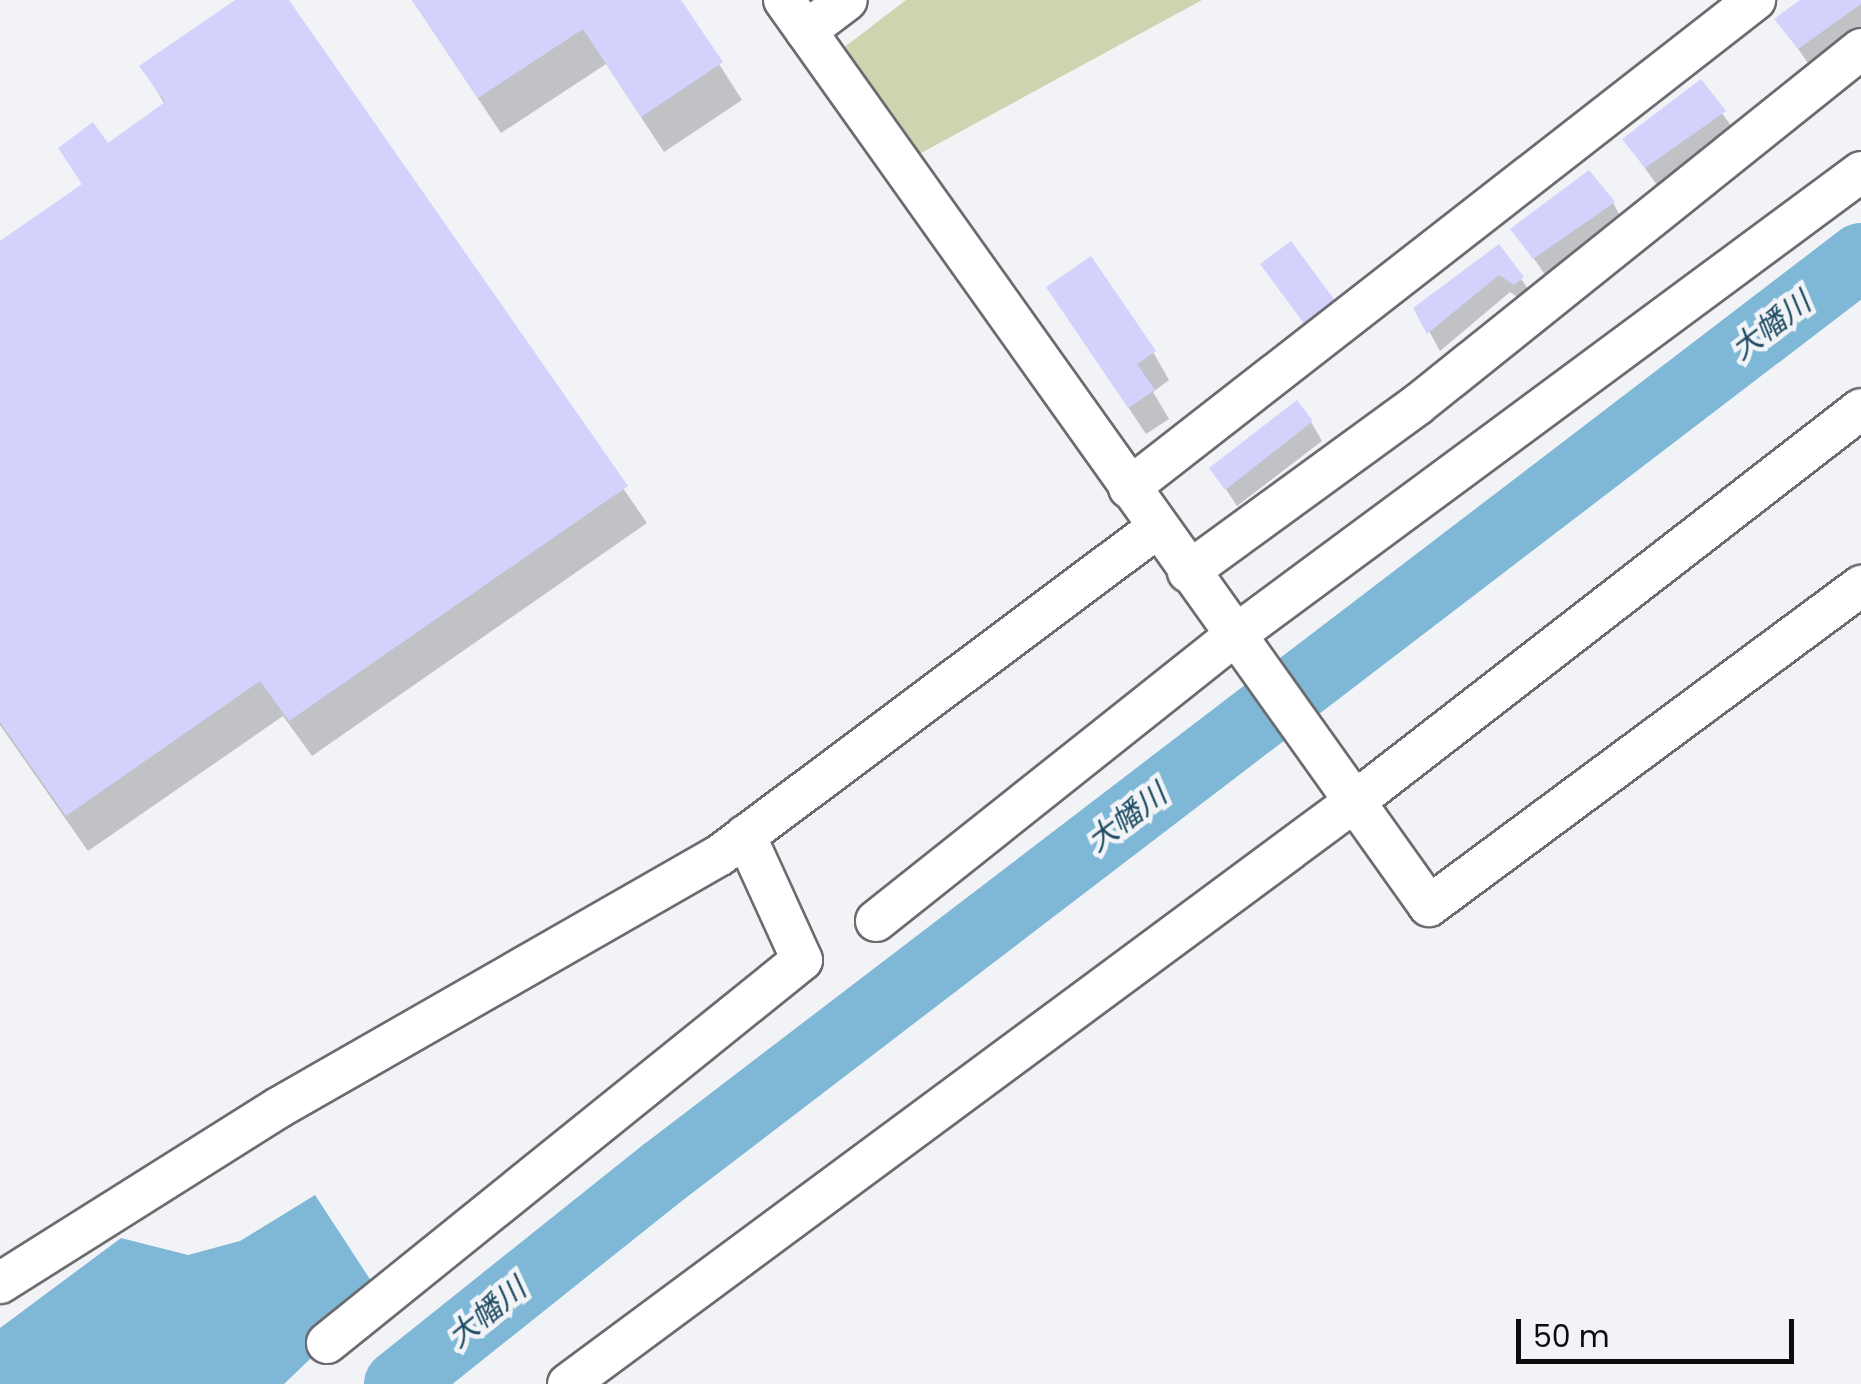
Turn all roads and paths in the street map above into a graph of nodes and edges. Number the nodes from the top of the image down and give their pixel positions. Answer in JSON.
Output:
{"nodes":[{"id":1,"x":847,"y":0,"type":"edge"},
{"id":2,"x":1755,"y":0,"type":"edge"},
{"id":3,"x":795,"y":16,"type":"edge"},
{"id":4,"x":1861,"y":50,"type":"edge"},
{"id":5,"x":1861,"y":172,"type":"edge"},
{"id":6,"x":1861,"y":409,"type":"edge"},
{"id":7,"x":1129,"y":488,"type":"junction"},
{"id":8,"x":1157,"y":528,"type":"junction"},
{"id":9,"x":1188,"y":572,"type":"junction"},
{"id":10,"x":1861,"y":586,"type":"edge"},
{"id":11,"x":1234,"y":636,"type":"junction"},
{"id":12,"x":1354,"y":802,"type":"junction"},
{"id":13,"x":745,"y":836,"type":"junction"},
{"id":14,"x":876,"y":921,"type":"dead end"},
{"id":15,"x":0,"y":1283,"type":"edge"},
{"id":16,"x":326,"y":1342,"type":"dead end"},
{"id":17,"x":568,"y":1384,"type":"edge"}],
"edges":[{"from":1,"to":3,"type":"street"},
{"from":2,"to":7,"type":"street"},
{"from":3,"to":7,"type":"street"},
{"from":4,"to":9,"type":"street"},
{"from":5,"to":11,"type":"street"},
{"from":6,"to":12,"type":"street"},
{"from":7,"to":8,"type":"street"},
{"from":8,"to":9,"type":"street"},
{"from":8,"to":13,"type":"street"},
{"from":9,"to":11,"type":"street"},
{"from":10,"to":12,"type":"street"},
{"from":11,"to":12,"type":"street"},
{"from":11,"to":14,"type":"street"},
{"from":12,"to":17,"type":"street"},
{"from":13,"to":15,"type":"street"},
{"from":13,"to":16,"type":"street"}]}
